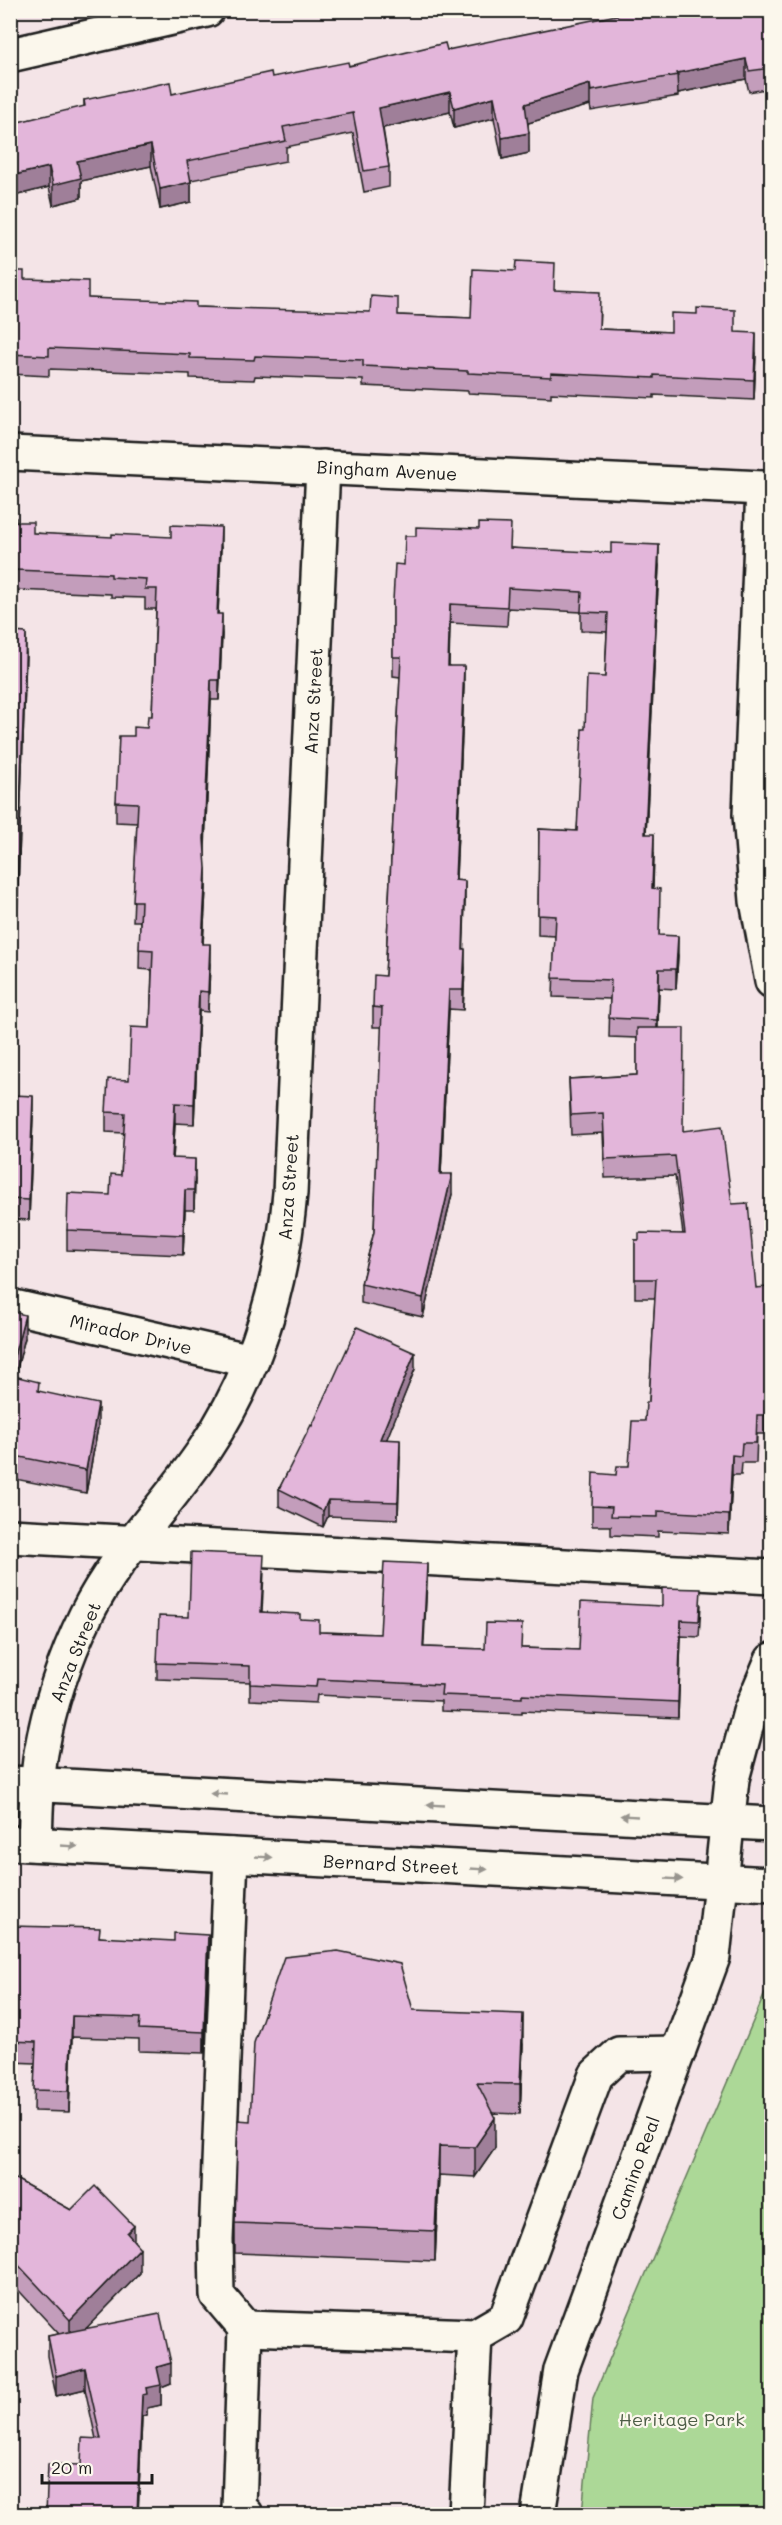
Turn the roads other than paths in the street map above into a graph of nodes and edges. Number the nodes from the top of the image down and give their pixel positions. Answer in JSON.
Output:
{"nodes":[{"id":1,"x":207,"y":10,"type":"edge"},
{"id":2,"x":10,"y":55,"type":"edge"},
{"id":3,"x":10,"y":453,"type":"edge"},
{"id":4,"x":323,"y":467,"type":"junction"},
{"id":5,"x":771,"y":981,"type":"edge"},
{"id":6,"x":10,"y":1306,"type":"edge"},
{"id":7,"x":252,"y":1361,"type":"junction"},
{"id":8,"x":10,"y":1536,"type":"edge"},
{"id":9,"x":131,"y":1543,"type":"junction"},
{"id":10,"x":771,"y":1577,"type":"edge"},
{"id":11,"x":771,"y":1660,"type":"edge"},
{"id":12,"x":24,"y":1783,"type":"edge"},
{"id":13,"x":728,"y":1821,"type":"junction"},
{"id":14,"x":771,"y":1824,"type":"edge"},
{"id":15,"x":23,"y":1843,"type":"edge"},
{"id":16,"x":231,"y":1855,"type":"junction"},
{"id":17,"x":721,"y":1882,"type":"junction"},
{"id":18,"x":771,"y":1884,"type":"edge"},
{"id":19,"x":678,"y":2053,"type":"junction"},
{"id":20,"x":245,"y":2328,"type":"junction"},
{"id":21,"x":475,"y":2336,"type":"junction"},
{"id":22,"x":246,"y":2514,"type":"edge"},
{"id":23,"x":466,"y":2514,"type":"edge"},
{"id":24,"x":537,"y":2514,"type":"edge"}],
"edges":[{"from":1,"to":2,"type":"street"},
{"from":3,"to":4,"type":"street","name":"Bingham Avenue"},
{"from":4,"to":5,"type":"street","name":"Bingham Avenue"},
{"from":4,"to":7,"type":"street","name":"Anza Street"},
{"from":6,"to":7,"type":"street","name":"Mirador Drive"},
{"from":7,"to":9,"type":"street","name":"Anza Street"},
{"from":8,"to":9,"type":"street"},
{"from":9,"to":10,"type":"street"},
{"from":9,"to":12,"type":"street","name":"Anza Street"},
{"from":11,"to":13,"type":"street","name":"Camino Real"},
{"from":13,"to":12,"type":"street","one_way":true},
{"from":12,"to":15,"type":"street","name":"Anza Street"},
{"from":13,"to":14,"type":"street"},
{"from":13,"to":17,"type":"street","name":"Camino Real"},
{"from":15,"to":16,"type":"street","name":"Bernard Street","one_way":true},
{"from":16,"to":17,"type":"street","name":"Bernard Street","one_way":true},
{"from":16,"to":20,"type":"street"},
{"from":17,"to":18,"type":"street","name":"Bernard Street"},
{"from":17,"to":19,"type":"street","name":"Camino Real"},
{"from":19,"to":21,"type":"street"},
{"from":19,"to":24,"type":"street","name":"Camino Real"},
{"from":20,"to":21,"type":"street"},
{"from":20,"to":22,"type":"street"},
{"from":21,"to":23,"type":"street"}]}
